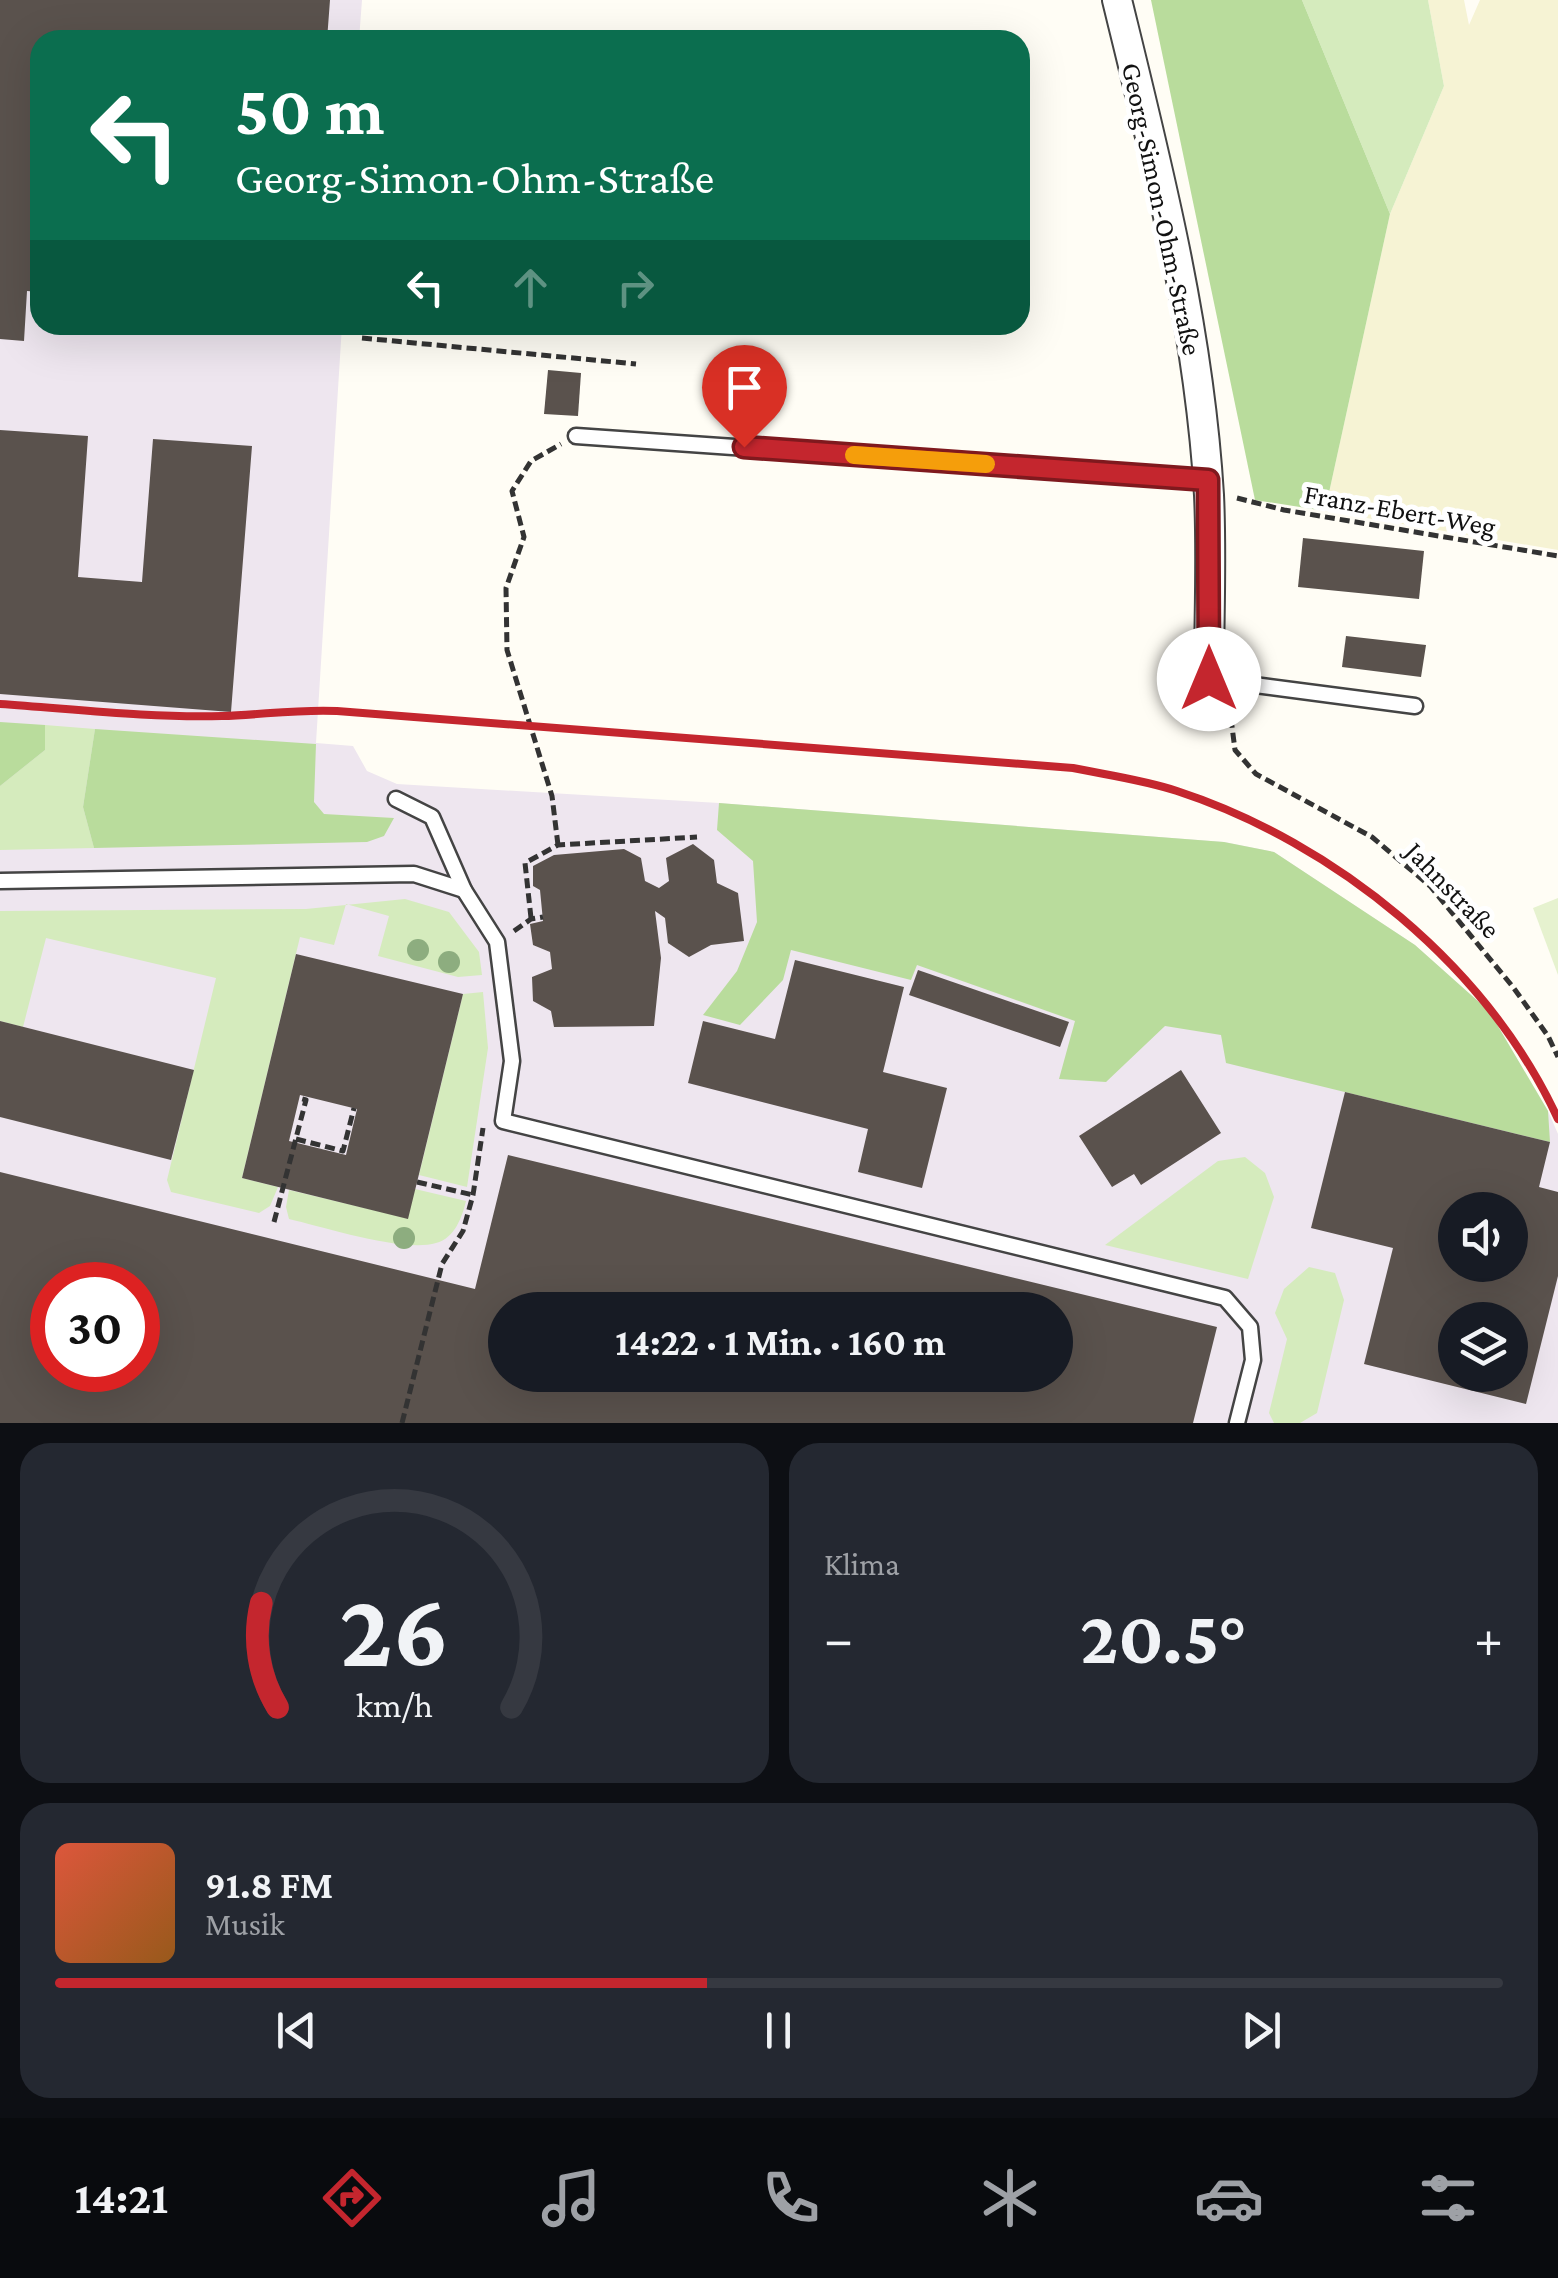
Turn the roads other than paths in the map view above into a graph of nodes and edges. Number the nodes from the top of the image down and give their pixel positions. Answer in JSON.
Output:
{"nodes":[{"id":1,"x":1118,"y":0,"type":"edge"},
{"id":2,"x":576,"y":436,"type":"road end"},
{"id":3,"x":1208,"y":480,"type":"junction"},
{"id":4,"x":1218,"y":686,"type":"joint"},
{"id":5,"x":1416,"y":706,"type":"dead end"},
{"id":6,"x":396,"y":799,"type":"dead end"},
{"id":7,"x":0,"y":881,"type":"edge"},
{"id":8,"x":464,"y":890,"type":"junction"},
{"id":9,"x":1237,"y":1423,"type":"edge"}],
"edges":[{"from":1,"to":3,"type":"street","name":"Georg-Simon-Ohm-Straße"},
{"from":2,"to":3,"type":"lane"},
{"from":3,"to":4,"type":"street","name":"Georg-Simon-Ohm-Straße"},
{"from":4,"to":5,"type":"lane"},
{"from":6,"to":8,"type":"lane"},
{"from":7,"to":8,"type":"lane"},
{"from":8,"to":9,"type":"lane"}]}
